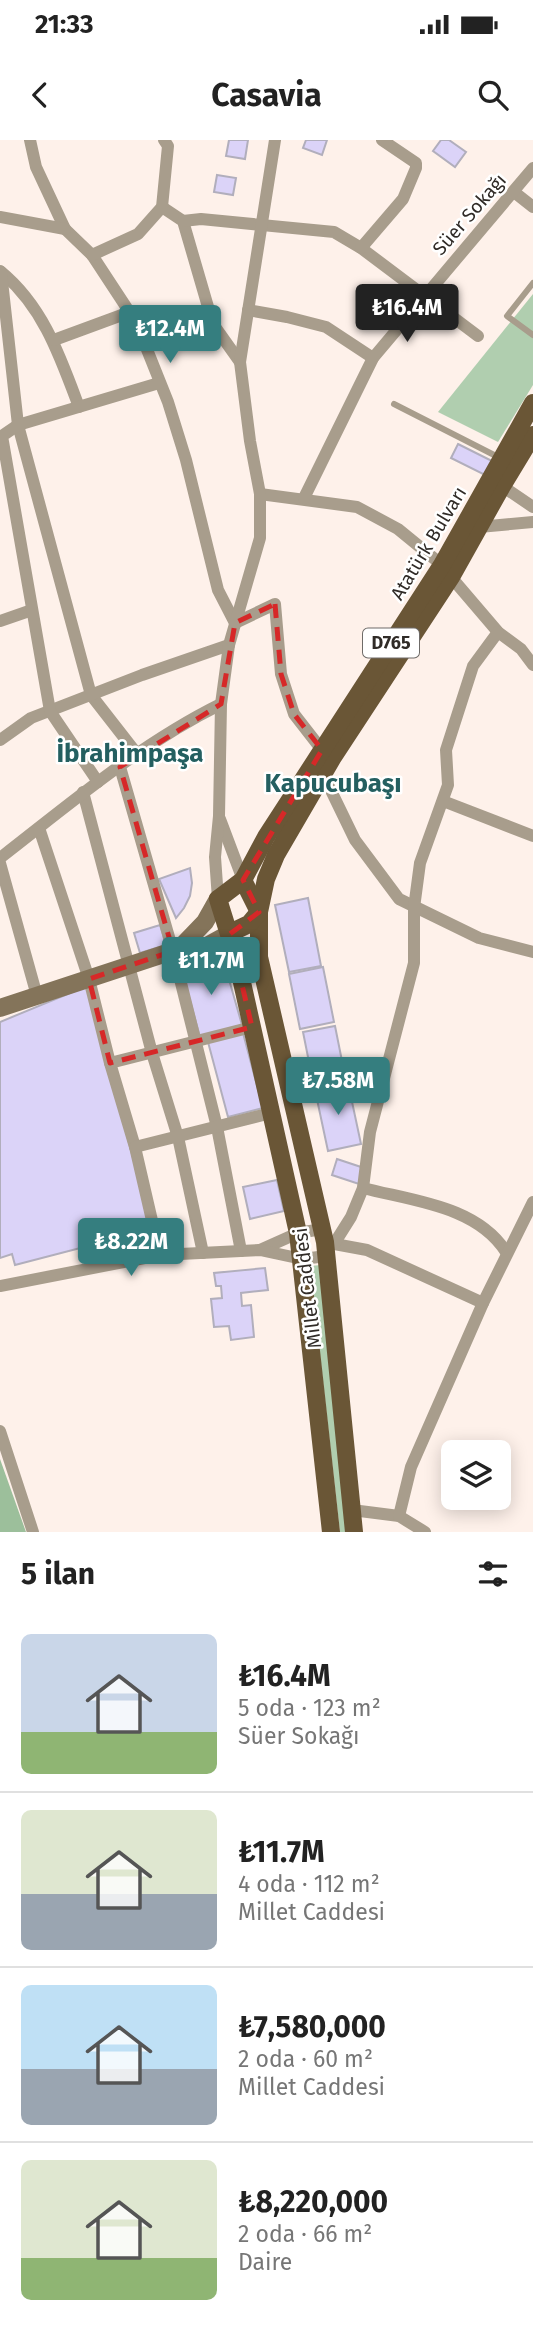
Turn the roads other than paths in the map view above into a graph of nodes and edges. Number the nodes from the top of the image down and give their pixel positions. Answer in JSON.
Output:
{"nodes":[{"id":1,"x":30,"y":140,"type":"edge"},
{"id":2,"x":275,"y":140,"type":"edge"},
{"id":3,"x":382,"y":140,"type":"edge"},
{"id":4,"x":171,"y":142,"type":"edge"},
{"id":5,"x":533,"y":168,"type":"edge"},
{"id":6,"x":514,"y":192,"type":"junction"},
{"id":7,"x":162,"y":207,"type":"junction"},
{"id":8,"x":533,"y":207,"type":"edge"},
{"id":9,"x":0,"y":216,"type":"edge"},
{"id":10,"x":183,"y":221,"type":"junction"},
{"id":11,"x":261,"y":226,"type":"junction"},
{"id":12,"x":65,"y":229,"type":"junction"},
{"id":13,"x":361,"y":248,"type":"junction"},
{"id":14,"x":92,"y":255,"type":"junction"},
{"id":15,"x":1,"y":272,"type":"edge"},
{"id":16,"x":533,"y":283,"type":"edge"},
{"id":17,"x":425,"y":296,"type":"junction"},
{"id":18,"x":248,"y":310,"type":"junction"},
{"id":19,"x":130,"y":312,"type":"junction"},
{"id":20,"x":533,"y":335,"type":"edge"},
{"id":21,"x":478,"y":336,"type":"dead end"},
{"id":22,"x":54,"y":340,"type":"junction"},
{"id":23,"x":373,"y":358,"type":"junction"},
{"id":24,"x":240,"y":362,"type":"junction"},
{"id":25,"x":159,"y":383,"type":"junction"},
{"id":26,"x":533,"y":403,"type":"edge"},
{"id":27,"x":394,"y":404,"type":"dead end"},
{"id":28,"x":79,"y":407,"type":"junction"},
{"id":29,"x":18,"y":425,"type":"junction"},
{"id":30,"x":533,"y":436,"type":"edge"},
{"id":31,"x":502,"y":459,"type":"junction"},
{"id":32,"x":502,"y":485,"type":"junction"},
{"id":33,"x":260,"y":494,"type":"junction"},
{"id":34,"x":304,"y":498,"type":"junction"},
{"id":35,"x":533,"y":507,"type":"edge"},
{"id":36,"x":533,"y":522,"type":"edge"},
{"id":37,"x":479,"y":527,"type":"junction"},
{"id":38,"x":446,"y":571,"type":"junction"},
{"id":39,"x":32,"y":610,"type":"junction"},
{"id":40,"x":0,"y":621,"type":"edge"},
{"id":41,"x":235,"y":623,"type":"junction"},
{"id":42,"x":498,"y":632,"type":"junction"},
{"id":43,"x":229,"y":645,"type":"junction"},
{"id":44,"x":533,"y":665,"type":"edge"},
{"id":45,"x":91,"y":695,"type":"junction"},
{"id":46,"x":221,"y":704,"type":"junction"},
{"id":47,"x":50,"y":711,"type":"junction"},
{"id":48,"x":1,"y":736,"type":"edge"},
{"id":49,"x":322,"y":750,"type":"junction"},
{"id":50,"x":137,"y":754,"type":"junction"},
{"id":51,"x":120,"y":767,"type":"junction"},
{"id":52,"x":323,"y":774,"type":"junction"},
{"id":53,"x":98,"y":782,"type":"junction"},
{"id":54,"x":83,"y":792,"type":"junction"},
{"id":55,"x":443,"y":801,"type":"junction"},
{"id":56,"x":219,"y":816,"type":"junction"},
{"id":57,"x":39,"y":828,"type":"junction"},
{"id":58,"x":533,"y":836,"type":"edge"},
{"id":59,"x":0,"y":858,"type":"edge"},
{"id":60,"x":0,"y":863,"type":"edge"},
{"id":61,"x":243,"y":880,"type":"junction"},
{"id":62,"x":218,"y":899,"type":"junction"},
{"id":63,"x":414,"y":908,"type":"junction"},
{"id":64,"x":259,"y":912,"type":"junction"},
{"id":65,"x":230,"y":933,"type":"junction"},
{"id":66,"x":176,"y":950,"type":"junction"},
{"id":67,"x":533,"y":952,"type":"edge"},
{"id":68,"x":129,"y":966,"type":"junction"},
{"id":69,"x":89,"y":979,"type":"junction"},
{"id":70,"x":37,"y":996,"type":"junction"},
{"id":71,"x":0,"y":1008,"type":"edge"},
{"id":72,"x":252,"y":1027,"type":"junction"},
{"id":73,"x":194,"y":1042,"type":"junction"},
{"id":74,"x":152,"y":1053,"type":"junction"},
{"id":75,"x":110,"y":1063,"type":"junction"},
{"id":76,"x":271,"y":1113,"type":"junction"},
{"id":77,"x":217,"y":1127,"type":"junction"},
{"id":78,"x":178,"y":1137,"type":"junction"},
{"id":79,"x":135,"y":1147,"type":"junction"},
{"id":80,"x":363,"y":1188,"type":"junction"},
{"id":81,"x":533,"y":1202,"type":"edge"},
{"id":82,"x":298,"y":1233,"type":"junction"},
{"id":83,"x":327,"y":1243,"type":"junction"},
{"id":84,"x":260,"y":1250,"type":"junction"},
{"id":85,"x":241,"y":1251,"type":"junction"},
{"id":86,"x":506,"y":1252,"type":"junction"},
{"id":87,"x":202,"y":1253,"type":"junction"},
{"id":88,"x":160,"y":1255,"type":"junction"},
{"id":89,"x":302,"y":1259,"type":"junction"},
{"id":90,"x":0,"y":1286,"type":"edge"},
{"id":91,"x":483,"y":1303,"type":"junction"},
{"id":92,"x":0,"y":1431,"type":"edge"},
{"id":93,"x":352,"y":1510,"type":"junction"},
{"id":94,"x":399,"y":1516,"type":"junction"},
{"id":95,"x":33,"y":1532,"type":"edge"},
{"id":96,"x":331,"y":1532,"type":"edge"},
{"id":97,"x":354,"y":1532,"type":"edge"},
{"id":98,"x":425,"y":1532,"type":"edge"}],
"edges":[{"from":1,"to":12,"type":"street"},
{"from":2,"to":11,"type":"street"},
{"from":3,"to":13,"type":"street"},
{"from":4,"to":7,"type":"street"},
{"from":5,"to":6,"type":"street","name":"Süer Sokağı"},
{"from":6,"to":8,"type":"street"},
{"from":6,"to":17,"type":"street","name":"Süer Sokağı"},
{"from":7,"to":10,"type":"street"},
{"from":7,"to":14,"type":"street"},
{"from":9,"to":12,"type":"street"},
{"from":10,"to":11,"type":"street"},
{"from":10,"to":24,"type":"street"},
{"from":11,"to":13,"type":"street"},
{"from":11,"to":18,"type":"street"},
{"from":12,"to":14,"type":"street"},
{"from":13,"to":17,"type":"street"},
{"from":14,"to":19,"type":"street"},
{"from":15,"to":22,"type":"street"},
{"from":15,"to":29,"type":"street"},
{"from":16,"to":20,"type":"lane"},
{"from":17,"to":21,"type":"street"},
{"from":17,"to":23,"type":"street","name":"Süer Sokağı"},
{"from":18,"to":23,"type":"street"},
{"from":18,"to":24,"type":"street"},
{"from":19,"to":22,"type":"street"},
{"from":19,"to":25,"type":"street"},
{"from":22,"to":28,"type":"street"},
{"from":23,"to":34,"type":"street","name":"Süer Sokağı"},
{"from":24,"to":33,"type":"street"},
{"from":25,"to":28,"type":"street"},
{"from":25,"to":41,"type":"street"},
{"from":26,"to":31,"type":"main road","name":"Atatürk Bulvarı","number":"D765"},
{"from":27,"to":31,"type":"lane"},
{"from":28,"to":29,"type":"street"},
{"from":29,"to":39,"type":"street"},
{"from":29,"to":45,"type":"street"},
{"from":30,"to":32,"type":"main road","name":"Atatürk Bulvarı","number":"D765"},
{"from":31,"to":38,"type":"main road","name":"Atatürk Bulvarı","number":"D765"},
{"from":32,"to":35,"type":"street"},
{"from":32,"to":37,"type":"main road","name":"Atatürk Bulvarı","number":"D765"},
{"from":33,"to":34,"type":"street"},
{"from":33,"to":41,"type":"street"},
{"from":34,"to":38,"type":"street"},
{"from":36,"to":37,"type":"street"},
{"from":37,"to":38,"type":"main road","name":"Atatürk Bulvarı","number":"D765"},
{"from":38,"to":42,"type":"street"},
{"from":38,"to":49,"type":"main road","name":"Atatürk Bulvarı","number":"D765"},
{"from":38,"to":52,"type":"main road","name":"Atatürk Bulvarı","number":"D765"},
{"from":39,"to":40,"type":"street"},
{"from":39,"to":47,"type":"street"},
{"from":41,"to":43,"type":"street"},
{"from":41,"to":49,"type":"street"},
{"from":42,"to":44,"type":"street"},
{"from":42,"to":55,"type":"street"},
{"from":43,"to":45,"type":"street"},
{"from":43,"to":46,"type":"street"},
{"from":45,"to":47,"type":"street"},
{"from":45,"to":50,"type":"street"},
{"from":46,"to":50,"type":"street"},
{"from":46,"to":56,"type":"street"},
{"from":47,"to":48,"type":"street"},
{"from":47,"to":53,"type":"street"},
{"from":49,"to":61,"type":"main road","name":"Atatürk Bulvarı","number":"D765"},
{"from":50,"to":51,"type":"street"},
{"from":51,"to":53,"type":"street"},
{"from":51,"to":66,"type":"street"},
{"from":52,"to":63,"type":"street"},
{"from":52,"to":64,"type":"main road","name":"Atatürk Bulvarı","number":"D765"},
{"from":53,"to":54,"type":"street"},
{"from":54,"to":57,"type":"street"},
{"from":54,"to":68,"type":"street"},
{"from":55,"to":58,"type":"street"},
{"from":55,"to":63,"type":"street"},
{"from":56,"to":61,"type":"street"},
{"from":56,"to":62,"type":"street"},
{"from":57,"to":59,"type":"street"},
{"from":57,"to":69,"type":"street"},
{"from":60,"to":70,"type":"street"},
{"from":61,"to":62,"type":"main road"},
{"from":61,"to":64,"type":"main road","name":"Millet Caddesi"},
{"from":62,"to":65,"type":"main road","name":"Millet Caddesi"},
{"from":62,"to":66,"type":"street"},
{"from":63,"to":67,"type":"street"},
{"from":63,"to":80,"type":"street"},
{"from":64,"to":65,"type":"main road"},
{"from":64,"to":83,"type":"main road","name":"Millet Caddesi"},
{"from":65,"to":66,"type":"street"},
{"from":65,"to":72,"type":"main road","name":"Millet Caddesi"},
{"from":66,"to":68,"type":"street"},
{"from":66,"to":73,"type":"street"},
{"from":68,"to":69,"type":"street"},
{"from":68,"to":74,"type":"street"},
{"from":69,"to":70,"type":"street"},
{"from":69,"to":75,"type":"street"},
{"from":70,"to":71,"type":"street"},
{"from":72,"to":73,"type":"street"},
{"from":72,"to":76,"type":"main road","name":"Millet Caddesi"},
{"from":73,"to":74,"type":"street"},
{"from":73,"to":77,"type":"street"},
{"from":74,"to":75,"type":"street"},
{"from":74,"to":78,"type":"street"},
{"from":75,"to":79,"type":"street"},
{"from":76,"to":77,"type":"street"},
{"from":76,"to":82,"type":"main road","name":"Millet Caddesi"},
{"from":77,"to":78,"type":"street"},
{"from":77,"to":85,"type":"street"},
{"from":78,"to":79,"type":"street"},
{"from":78,"to":87,"type":"street"},
{"from":79,"to":88,"type":"street"},
{"from":80,"to":83,"type":"street"},
{"from":80,"to":86,"type":"street"},
{"from":81,"to":86,"type":"street"},
{"from":82,"to":83,"type":"street"},
{"from":82,"to":84,"type":"street"},
{"from":82,"to":89,"type":"main road","name":"Millet Caddesi"},
{"from":83,"to":89,"type":"street"},
{"from":83,"to":91,"type":"street"},
{"from":83,"to":93,"type":"main road","name":"Millet Caddesi"},
{"from":84,"to":85,"type":"street"},
{"from":84,"to":89,"type":"street"},
{"from":85,"to":87,"type":"street"},
{"from":86,"to":91,"type":"street"},
{"from":87,"to":88,"type":"street"},
{"from":88,"to":90,"type":"street"},
{"from":89,"to":96,"type":"main road","name":"Millet Caddesi"},
{"from":91,"to":94,"type":"street"},
{"from":92,"to":95,"type":"street"},
{"from":93,"to":94,"type":"street"},
{"from":93,"to":97,"type":"main road","name":"Millet Caddesi"},
{"from":94,"to":98,"type":"street"}]}
